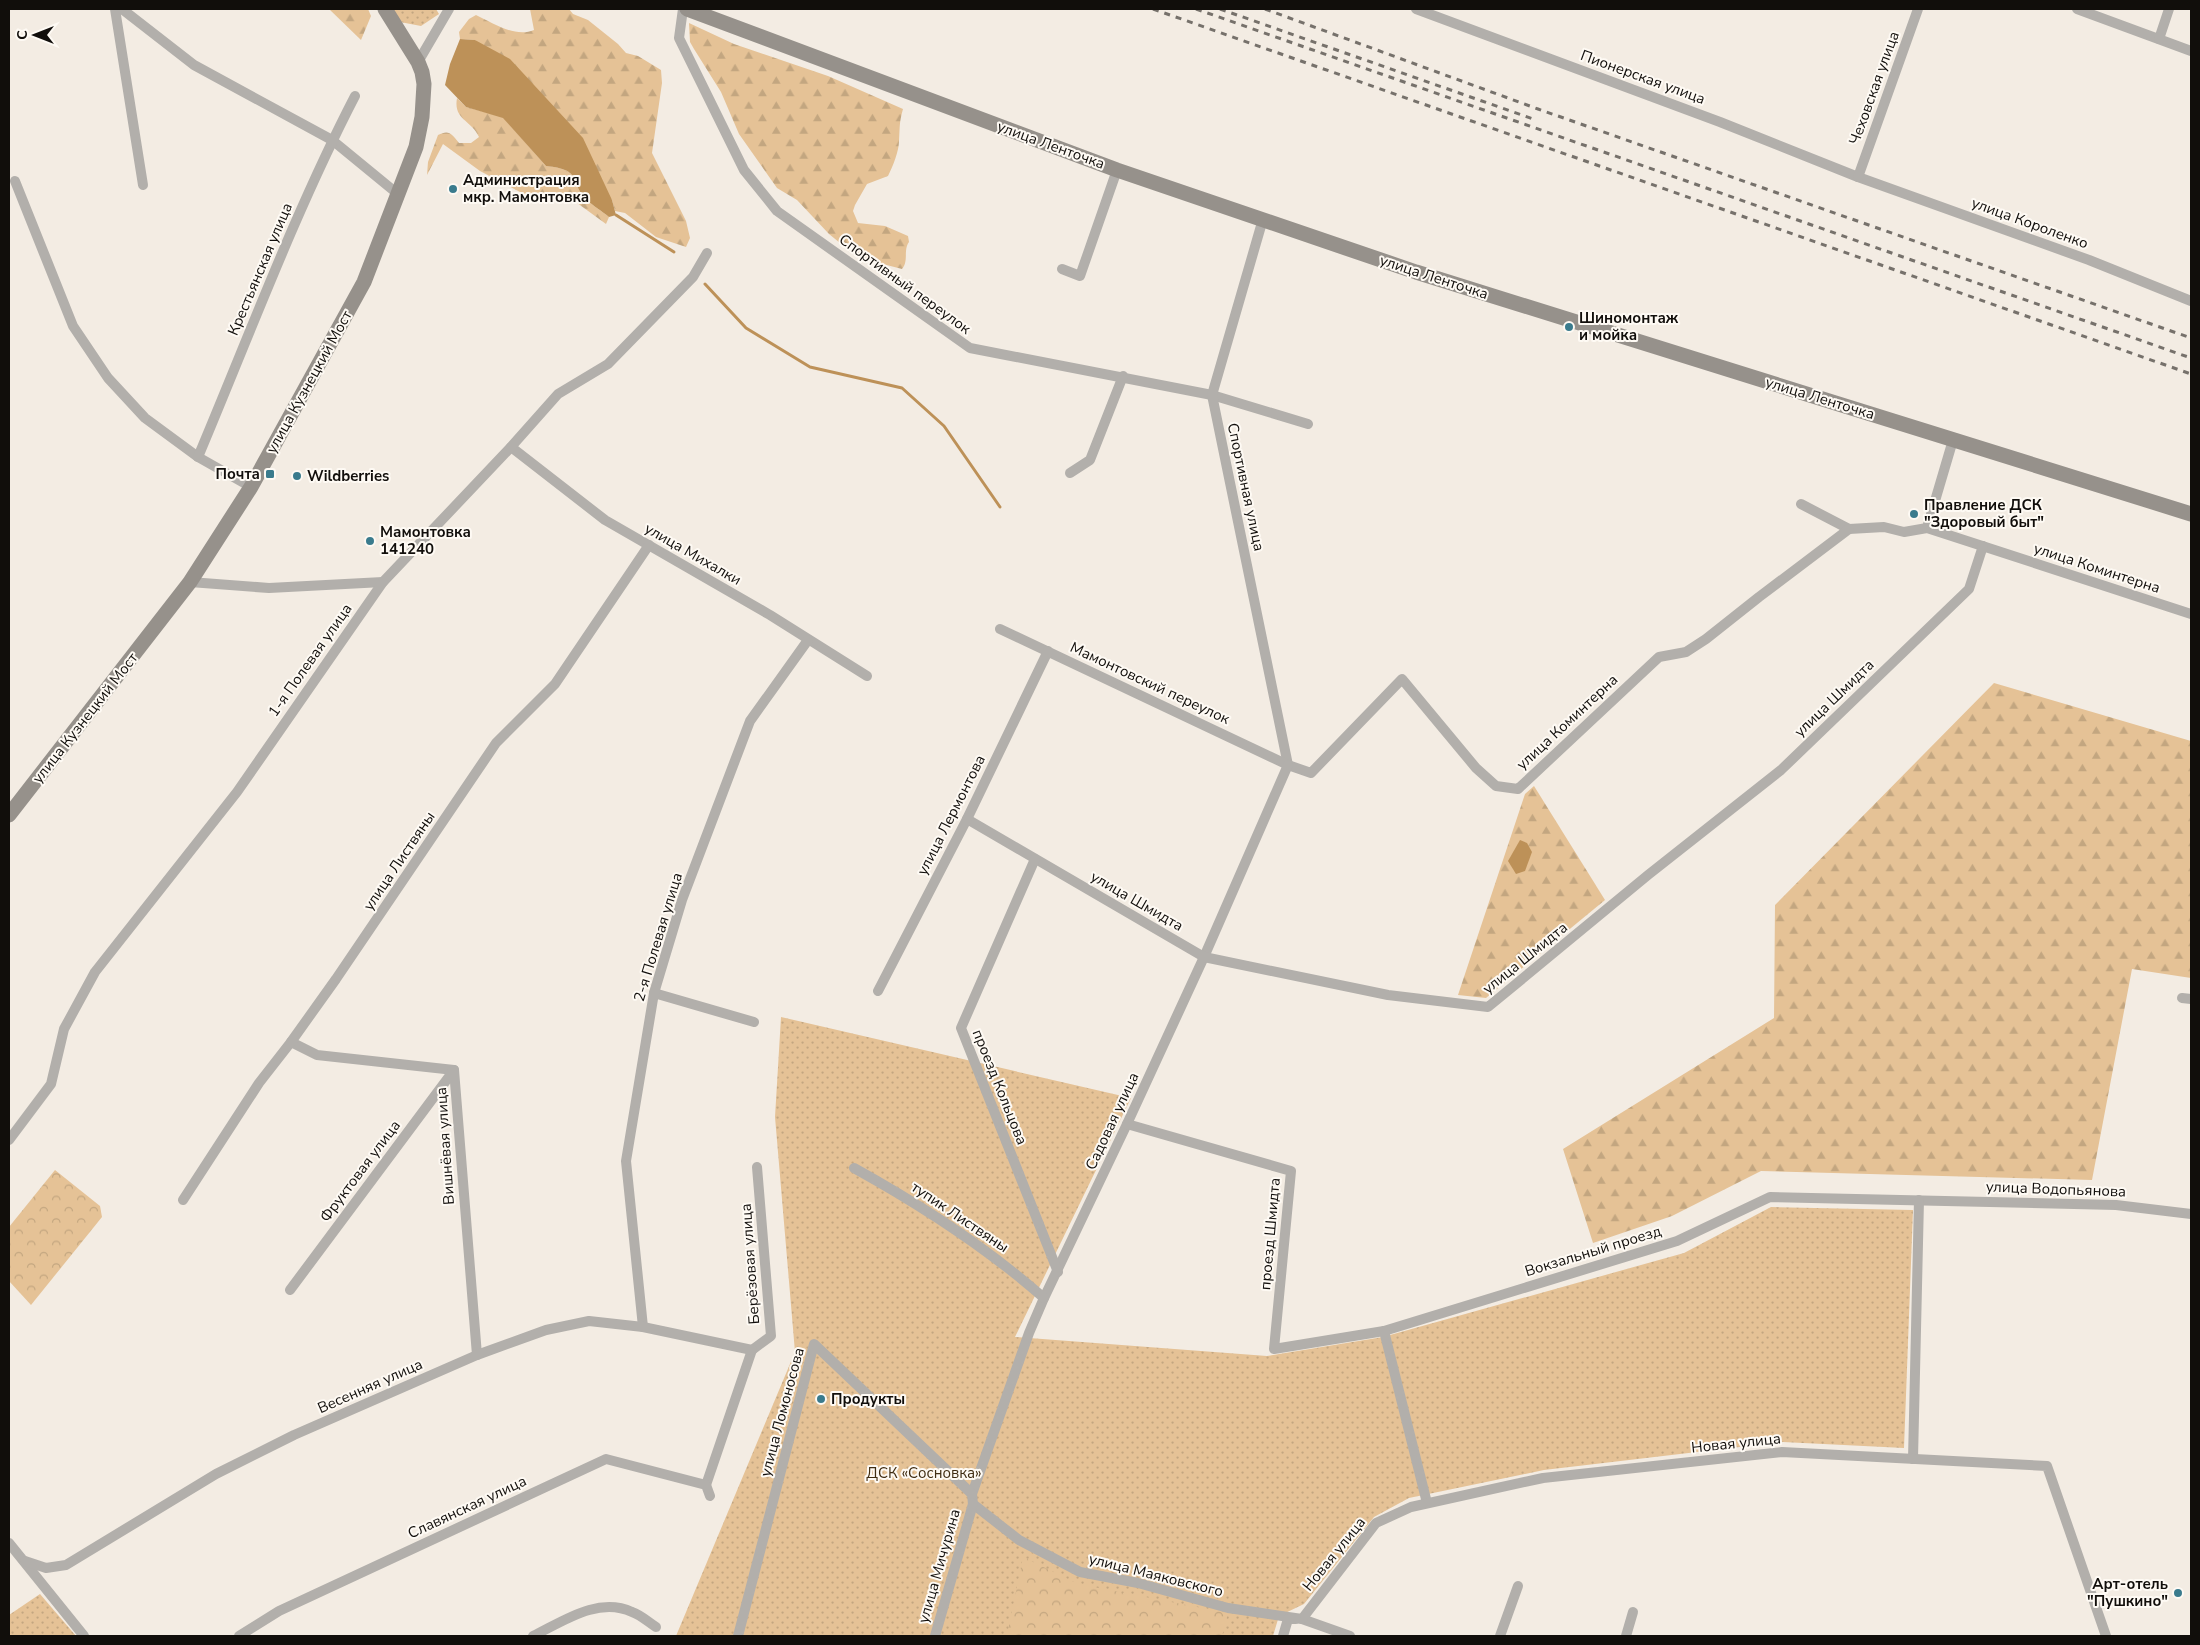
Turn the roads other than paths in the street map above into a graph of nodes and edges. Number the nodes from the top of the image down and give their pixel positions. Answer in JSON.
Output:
{"nodes":[{"id":1,"x":115,"y":9,"type":"edge"},
{"id":2,"x":122,"y":9,"type":"edge"},
{"id":3,"x":385,"y":9,"type":"edge"},
{"id":4,"x":449,"y":9,"type":"edge"},
{"id":5,"x":683,"y":9,"type":"edge"},
{"id":6,"x":687,"y":9,"type":"edge"},
{"id":7,"x":1416,"y":9,"type":"edge"},
{"id":8,"x":1918,"y":9,"type":"edge"},
{"id":9,"x":2077,"y":9,"type":"edge"},
{"id":10,"x":2169,"y":9,"type":"edge"},
{"id":11,"x":2159,"y":39,"type":"junction"},
{"id":12,"x":2191,"y":50,"type":"edge"},
{"id":13,"x":418,"y":62,"type":"junction"},
{"id":14,"x":355,"y":96,"type":"dead end"},
{"id":15,"x":332,"y":140,"type":"junction"},
{"id":16,"x":1116,"y":170,"type":"junction"},
{"id":17,"x":1858,"y":177,"type":"junction"},
{"id":18,"x":15,"y":181,"type":"dead end"},
{"id":19,"x":143,"y":185,"type":"dead end"},
{"id":20,"x":399,"y":195,"type":"junction"},
{"id":21,"x":1263,"y":219,"type":"junction"},
{"id":22,"x":707,"y":253,"type":"dead end"},
{"id":23,"x":1062,"y":269,"type":"dead end"},
{"id":24,"x":2191,"y":301,"type":"edge"},
{"id":25,"x":1123,"y":376,"type":"junction"},
{"id":26,"x":1212,"y":394,"type":"junction"},
{"id":27,"x":1308,"y":424,"type":"dead end"},
{"id":28,"x":1953,"y":440,"type":"junction"},
{"id":29,"x":511,"y":447,"type":"junction"},
{"id":30,"x":198,"y":456,"type":"junction"},
{"id":31,"x":1070,"y":473,"type":"dead end"},
{"id":32,"x":251,"y":487,"type":"junction"},
{"id":33,"x":1801,"y":504,"type":"dead end"},
{"id":34,"x":2191,"y":514,"type":"edge"},
{"id":35,"x":1926,"y":528,"type":"junction"},
{"id":36,"x":1849,"y":529,"type":"junction"},
{"id":37,"x":649,"y":546,"type":"junction"},
{"id":38,"x":1983,"y":546,"type":"junction"},
{"id":39,"x":190,"y":582,"type":"junction"},
{"id":40,"x":382,"y":582,"type":"junction"},
{"id":41,"x":2191,"y":614,"type":"edge"},
{"id":42,"x":1000,"y":629,"type":"dead end"},
{"id":43,"x":808,"y":640,"type":"junction"},
{"id":44,"x":1048,"y":651,"type":"junction"},
{"id":45,"x":867,"y":676,"type":"dead end"},
{"id":46,"x":1288,"y":765,"type":"junction"},
{"id":47,"x":9,"y":815,"type":"edge"},
{"id":48,"x":967,"y":819,"type":"junction"},
{"id":49,"x":1035,"y":859,"type":"junction"},
{"id":50,"x":1204,"y":957,"type":"junction"},
{"id":51,"x":878,"y":991,"type":"dead end"},
{"id":52,"x":654,"y":993,"type":"junction"},
{"id":53,"x":754,"y":1022,"type":"dead end"},
{"id":54,"x":291,"y":1042,"type":"junction"},
{"id":55,"x":454,"y":1070,"type":"junction"},
{"id":56,"x":1127,"y":1124,"type":"junction"},
{"id":57,"x":9,"y":1140,"type":"edge"},
{"id":58,"x":757,"y":1167,"type":"dead end"},
{"id":59,"x":854,"y":1168,"type":"dead end"},
{"id":60,"x":183,"y":1200,"type":"dead end"},
{"id":61,"x":1919,"y":1200,"type":"junction"},
{"id":62,"x":2191,"y":1214,"type":"edge"},
{"id":63,"x":1058,"y":1272,"type":"junction"},
{"id":64,"x":290,"y":1290,"type":"dead end"},
{"id":65,"x":1044,"y":1298,"type":"junction"},
{"id":66,"x":644,"y":1327,"type":"junction"},
{"id":67,"x":1384,"y":1331,"type":"junction"},
{"id":68,"x":1274,"y":1349,"type":"joint"},
{"id":69,"x":752,"y":1350,"type":"junction"},
{"id":70,"x":476,"y":1356,"type":"junction"},
{"id":71,"x":1913,"y":1459,"type":"junction"},
{"id":72,"x":706,"y":1485,"type":"junction"},
{"id":73,"x":710,"y":1496,"type":"dead end"},
{"id":74,"x":972,"y":1499,"type":"junction"},
{"id":75,"x":1427,"y":1503,"type":"junction"},
{"id":76,"x":9,"y":1543,"type":"edge"},
{"id":77,"x":25,"y":1562,"type":"junction"},
{"id":78,"x":1518,"y":1586,"type":"dead end"},
{"id":79,"x":1633,"y":1612,"type":"dead end"},
{"id":80,"x":1302,"y":1619,"type":"junction"},
{"id":81,"x":656,"y":1627,"type":"dead end"},
{"id":82,"x":84,"y":1636,"type":"edge"},
{"id":83,"x":239,"y":1636,"type":"edge"},
{"id":84,"x":533,"y":1636,"type":"edge"},
{"id":85,"x":738,"y":1636,"type":"edge"},
{"id":86,"x":935,"y":1636,"type":"edge"},
{"id":87,"x":1283,"y":1636,"type":"edge"},
{"id":88,"x":1350,"y":1636,"type":"edge"},
{"id":89,"x":1500,"y":1636,"type":"edge"},
{"id":90,"x":1626,"y":1636,"type":"edge"},
{"id":91,"x":2106,"y":1636,"type":"edge"}],
"edges":[{"from":1,"to":19,"type":"street"},
{"from":2,"to":15,"type":"street"},
{"from":3,"to":13,"type":"main road","name":"улица Кузнецкий Мост"},
{"from":4,"to":13,"type":"street"},
{"from":5,"to":25,"type":"street","name":"Спортивный переулок"},
{"from":6,"to":16,"type":"main road","name":"улица Ленточка"},
{"from":7,"to":17,"type":"street","name":"Пионерская улица"},
{"from":8,"to":17,"type":"street","name":"Чеховская улица"},
{"from":9,"to":11,"type":"street"},
{"from":10,"to":11,"type":"street"},
{"from":11,"to":12,"type":"street"},
{"from":13,"to":20,"type":"main road","name":"улица Кузнецкий Мост"},
{"from":14,"to":15,"type":"street","name":"Крестьянская улица"},
{"from":15,"to":20,"type":"street"},
{"from":15,"to":30,"type":"street","name":"Крестьянская улица"},
{"from":16,"to":21,"type":"main road","name":"улица Ленточка"},
{"from":16,"to":23,"type":"street"},
{"from":17,"to":24,"type":"street","name":"улица Короленко"},
{"from":18,"to":30,"type":"street"},
{"from":20,"to":32,"type":"main road","name":"улица Кузнецкий Мост"},
{"from":21,"to":26,"type":"street","name":"Спортивная улица"},
{"from":21,"to":28,"type":"main road","name":"улица Ленточка"},
{"from":22,"to":29,"type":"street","name":"1-я Полевая улица"},
{"from":25,"to":26,"type":"street","name":"Спортивный переулок"},
{"from":25,"to":31,"type":"street"},
{"from":26,"to":27,"type":"street","name":"Спортивный переулок"},
{"from":26,"to":46,"type":"street","name":"Спортивная улица"},
{"from":28,"to":34,"type":"main road","name":"улица Ленточка"},
{"from":28,"to":35,"type":"street"},
{"from":29,"to":37,"type":"street","name":"улица Михалки"},
{"from":29,"to":40,"type":"street","name":"1-я Полевая улица"},
{"from":30,"to":32,"type":"street"},
{"from":32,"to":39,"type":"main road","name":"улица Кузнецкий Мост"},
{"from":33,"to":36,"type":"street"},
{"from":35,"to":36,"type":"street","name":"улица Коминтерна"},
{"from":35,"to":38,"type":"street","name":"улица Коминтерна"},
{"from":36,"to":46,"type":"street","name":"улица Коминтерна"},
{"from":37,"to":43,"type":"street","name":"улица Михалки"},
{"from":37,"to":54,"type":"street","name":"улица Листвяны"},
{"from":38,"to":41,"type":"street","name":"улица Коминтерна"},
{"from":38,"to":50,"type":"street","name":"улица Шмидта"},
{"from":39,"to":40,"type":"street"},
{"from":39,"to":47,"type":"main road","name":"улица Кузнецкий Мост"},
{"from":40,"to":57,"type":"street","name":"1-я Полевая улица"},
{"from":42,"to":44,"type":"street","name":"Мамонтовский переулок"},
{"from":43,"to":45,"type":"street","name":"улица Михалки"},
{"from":43,"to":52,"type":"street","name":"2-я Полевая улица"},
{"from":44,"to":46,"type":"street","name":"Мамонтовский переулок"},
{"from":44,"to":48,"type":"street","name":"улица Лермонтова"},
{"from":46,"to":50,"type":"street","name":"Садовая улица"},
{"from":48,"to":49,"type":"street","name":"улица Шмидта"},
{"from":48,"to":51,"type":"street","name":"улица Лермонтова"},
{"from":49,"to":50,"type":"street","name":"улица Шмидта"},
{"from":49,"to":63,"type":"street","name":"проезд Кольцова"},
{"from":50,"to":56,"type":"street","name":"Садовая улица"},
{"from":52,"to":53,"type":"street"},
{"from":52,"to":66,"type":"street","name":"2-я Полевая улица"},
{"from":54,"to":55,"type":"street","name":"Вишнёвая улица"},
{"from":54,"to":60,"type":"street","name":"улица Листвяны"},
{"from":55,"to":64,"type":"street","name":"Фруктовая улица"},
{"from":55,"to":70,"type":"street","name":"Вишнёвая улица"},
{"from":56,"to":63,"type":"street","name":"Садовая улица"},
{"from":56,"to":68,"type":"street","name":"проезд Шмидта"},
{"from":58,"to":69,"type":"street","name":"Берёзовая улица"},
{"from":59,"to":65,"type":"street","name":"тупик Листвяны"},
{"from":61,"to":62,"type":"street","name":"улица Водопьянова"},
{"from":61,"to":67,"type":"street","name":"Вокзальный проезд"},
{"from":61,"to":71,"type":"street"},
{"from":63,"to":65,"type":"street","name":"Садовая улица"},
{"from":65,"to":74,"type":"street","name":"Садовая улица"},
{"from":66,"to":69,"type":"street","name":"Весенняя улица"},
{"from":66,"to":70,"type":"street","name":"Весенняя улица"},
{"from":67,"to":68,"type":"street","name":"Вокзальный проезд"},
{"from":67,"to":75,"type":"street"},
{"from":69,"to":72,"type":"street"},
{"from":70,"to":77,"type":"street","name":"Весенняя улица"},
{"from":71,"to":75,"type":"street","name":"Новая улица"},
{"from":71,"to":91,"type":"street","name":"Новая улица"},
{"from":72,"to":73,"type":"street"},
{"from":72,"to":83,"type":"street","name":"Славянская улица"},
{"from":74,"to":80,"type":"street","name":"улица Маяковского"},
{"from":74,"to":85,"type":"street","name":"улица Ломоносова"},
{"from":74,"to":86,"type":"street","name":"улица Мичурина"},
{"from":75,"to":80,"type":"street","name":"Новая улица"},
{"from":76,"to":77,"type":"street"},
{"from":77,"to":82,"type":"street"},
{"from":78,"to":89,"type":"street"},
{"from":79,"to":90,"type":"street"},
{"from":80,"to":87,"type":"street"},
{"from":80,"to":88,"type":"street"},
{"from":81,"to":84,"type":"street"}]}
